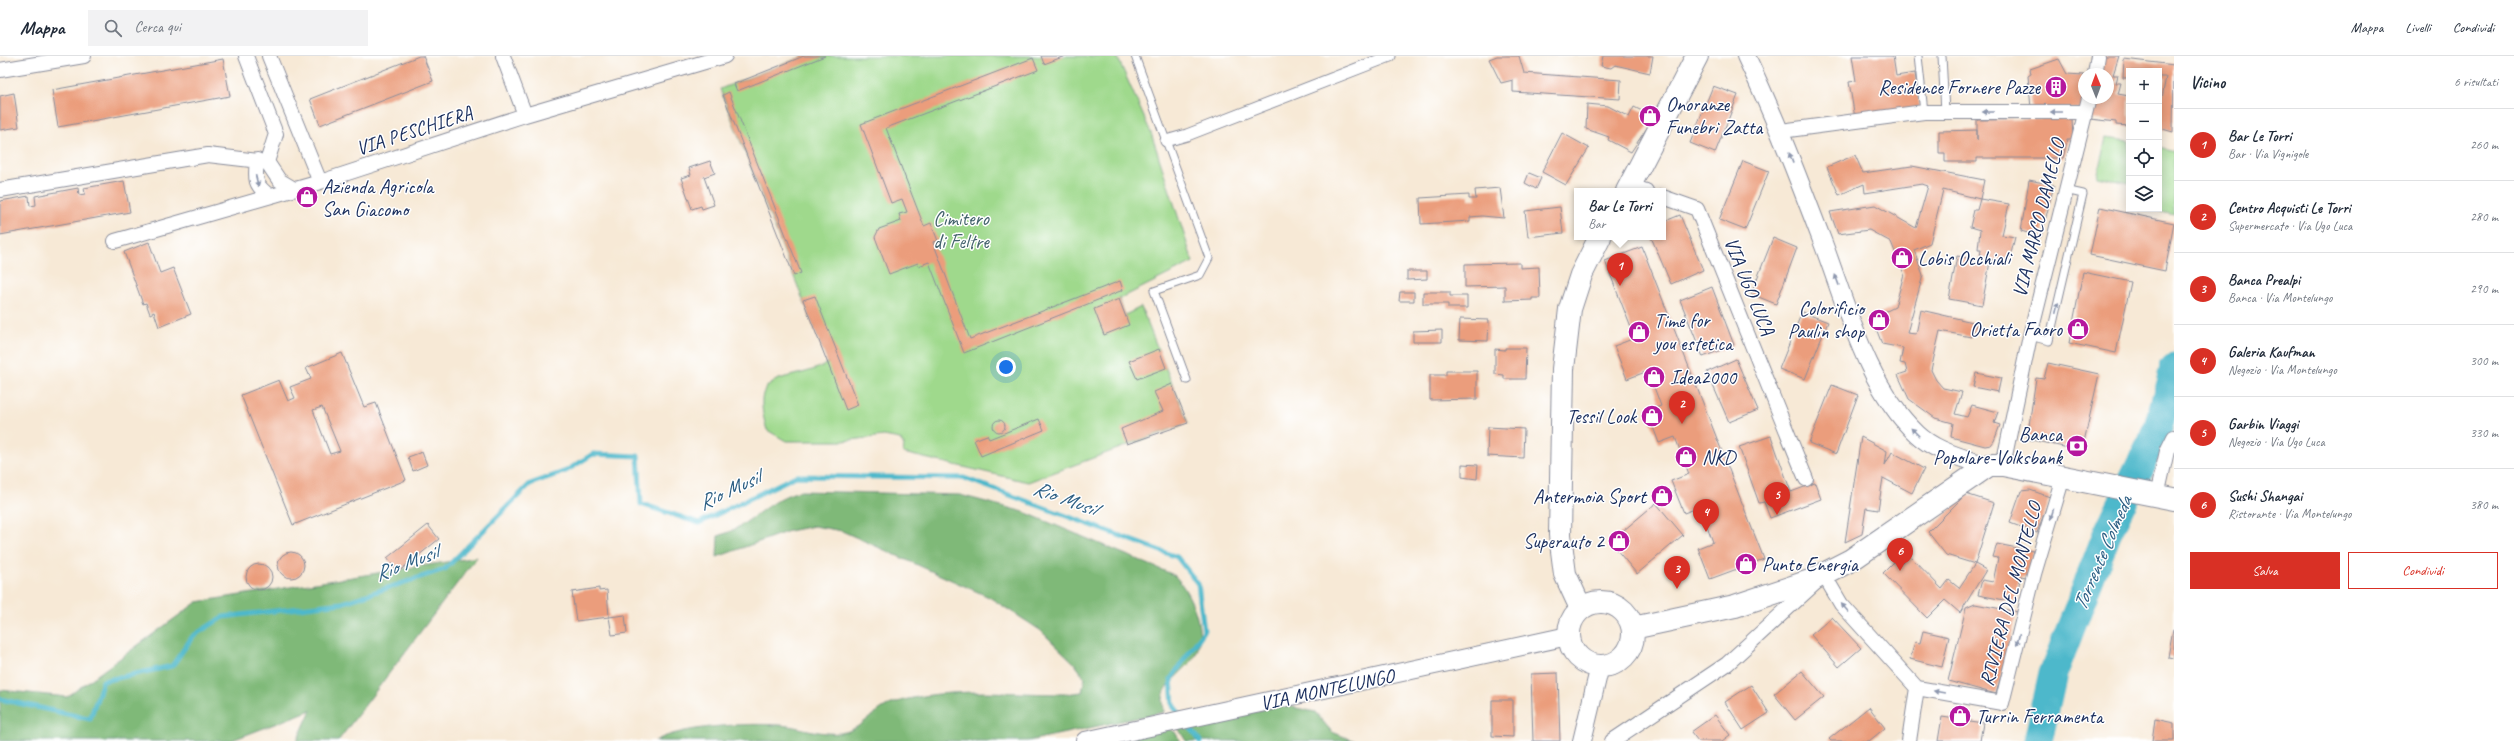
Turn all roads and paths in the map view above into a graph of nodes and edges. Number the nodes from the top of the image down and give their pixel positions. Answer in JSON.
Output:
{"nodes":[{"id":1,"x":84,"y":56,"type":"edge"},
{"id":2,"x":246,"y":56,"type":"edge"},
{"id":3,"x":269,"y":56,"type":"edge"},
{"id":4,"x":503,"y":56,"type":"edge"},
{"id":5,"x":725,"y":56,"type":"edge"},
{"id":6,"x":1136,"y":56,"type":"edge"},
{"id":7,"x":1390,"y":56,"type":"edge"},
{"id":8,"x":1697,"y":56,"type":"edge"},
{"id":9,"x":1746,"y":56,"type":"edge"},
{"id":10,"x":1918,"y":56,"type":"edge"},
{"id":11,"x":1942,"y":56,"type":"edge"},
{"id":12,"x":2098,"y":56,"type":"edge"},
{"id":13,"x":29,"y":60,"type":"edge"},
{"id":14,"x":2096,"y":68,"type":"edge"},
{"id":15,"x":0,"y":70,"type":"edge"},
{"id":16,"x":2087,"y":104,"type":"edge"},
{"id":17,"x":1924,"y":112,"type":"junction"},
{"id":18,"x":1945,"y":112,"type":"junction"},
{"id":19,"x":2085,"y":112,"type":"junction"},
{"id":20,"x":525,"y":115,"type":"junction"},
{"id":21,"x":1781,"y":131,"type":"junction"},
{"id":22,"x":1166,"y":141,"type":"junction"},
{"id":23,"x":262,"y":161,"type":"junction"},
{"id":24,"x":320,"y":182,"type":"junction"},
{"id":25,"x":1634,"y":188,"type":"edge"},
{"id":26,"x":294,"y":189,"type":"junction"},
{"id":27,"x":0,"y":190,"type":"edge"},
{"id":28,"x":2065,"y":190,"type":"junction"},
{"id":29,"x":270,"y":196,"type":"junction"},
{"id":30,"x":1666,"y":198,"type":"edge"},
{"id":31,"x":1599,"y":240,"type":"edge"},
{"id":32,"x":115,"y":241,"type":"dead end"},
{"id":33,"x":2030,"y":336,"type":"junction"},
{"id":34,"x":1187,"y":380,"type":"dead end"},
{"id":35,"x":2174,"y":437,"type":"edge"},
{"id":36,"x":1994,"y":466,"type":"junction"},
{"id":37,"x":2063,"y":477,"type":"junction"},
{"id":38,"x":1806,"y":479,"type":"dead end"},
{"id":39,"x":2159,"y":496,"type":"edge"},
{"id":40,"x":1824,"y":575,"type":"junction"},
{"id":41,"x":1583,"y":606,"type":"junction"},
{"id":42,"x":1633,"y":628,"type":"junction"},
{"id":43,"x":1568,"y":636,"type":"junction"},
{"id":44,"x":1600,"y":666,"type":"junction"},
{"id":45,"x":1916,"y":688,"type":"junction"},
{"id":46,"x":1085,"y":741,"type":"edge"},
{"id":47,"x":1582,"y":741,"type":"edge"},
{"id":48,"x":1612,"y":741,"type":"edge"},
{"id":49,"x":1909,"y":741,"type":"edge"}],
"edges":[{"from":1,"to":13,"type":"street"},
{"from":2,"to":23,"type":"street"},
{"from":3,"to":24,"type":"street"},
{"from":4,"to":20,"type":"street"},
{"from":5,"to":20,"type":"street","name":"VIA PESCHIERA"},
{"from":6,"to":22,"type":"lane"},
{"from":7,"to":22,"type":"street"},
{"from":8,"to":25,"type":"main road"},
{"from":9,"to":21,"type":"street"},
{"from":10,"to":17,"type":"lane"},
{"from":11,"to":18,"type":"lane"},
{"from":12,"to":14,"type":"street"},
{"from":13,"to":15,"type":"street"},
{"from":16,"to":19,"type":"street","name":"VIA MARCO DAMELLO"},
{"from":17,"to":18,"type":"street"},
{"from":17,"to":21,"type":"street"},
{"from":19,"to":18,"type":"street","one_way":true},
{"from":19,"to":28,"type":"street","name":"VIA MARCO DAMELLO"},
{"from":20,"to":24,"type":"street","name":"VIA PESCHIERA"},
{"from":36,"to":21,"type":"street","one_way":true},
{"from":22,"to":34,"type":"lane"},
{"from":23,"to":26,"type":"street"},
{"from":23,"to":27,"type":"street"},
{"from":23,"to":29,"type":"street","one_way":true},
{"from":24,"to":26,"type":"street","name":"VIA PESCHIERA"},
{"from":26,"to":29,"type":"street","name":"VIA PESCHIERA"},
{"from":28,"to":33,"type":"street","name":"VIA MARCO DAMELLO"},
{"from":33,"to":28,"type":"lane","one_way":true},
{"from":29,"to":32,"type":"street","name":"VIA PESCHIERA"},
{"from":30,"to":38,"type":"street","name":"VIA UGO LUCA"},
{"from":31,"to":41,"type":"main road"},
{"from":33,"to":36,"type":"street","name":"VIA MARCO DAMELLO"},
{"from":35,"to":39,"type":"street"},
{"from":36,"to":37,"type":"main road"},
{"from":36,"to":40,"type":"main road"},
{"from":37,"to":39,"type":"main road"},
{"from":37,"to":45,"type":"street","name":"RIVIERA DEL MONTELLO","one_way":true},
{"from":40,"to":42,"type":"main road"},
{"from":45,"to":40,"type":"street","one_way":true},
{"from":40,"to":48,"type":"street"},
{"from":41,"to":42,"type":"main road"},
{"from":41,"to":43,"type":"main road"},
{"from":42,"to":44,"type":"main road"},
{"from":43,"to":44,"type":"main road"},
{"from":43,"to":46,"type":"street","name":"VIA MONTELUNGO"},
{"from":44,"to":47,"type":"street"},
{"from":45,"to":49,"type":"street"}]}
